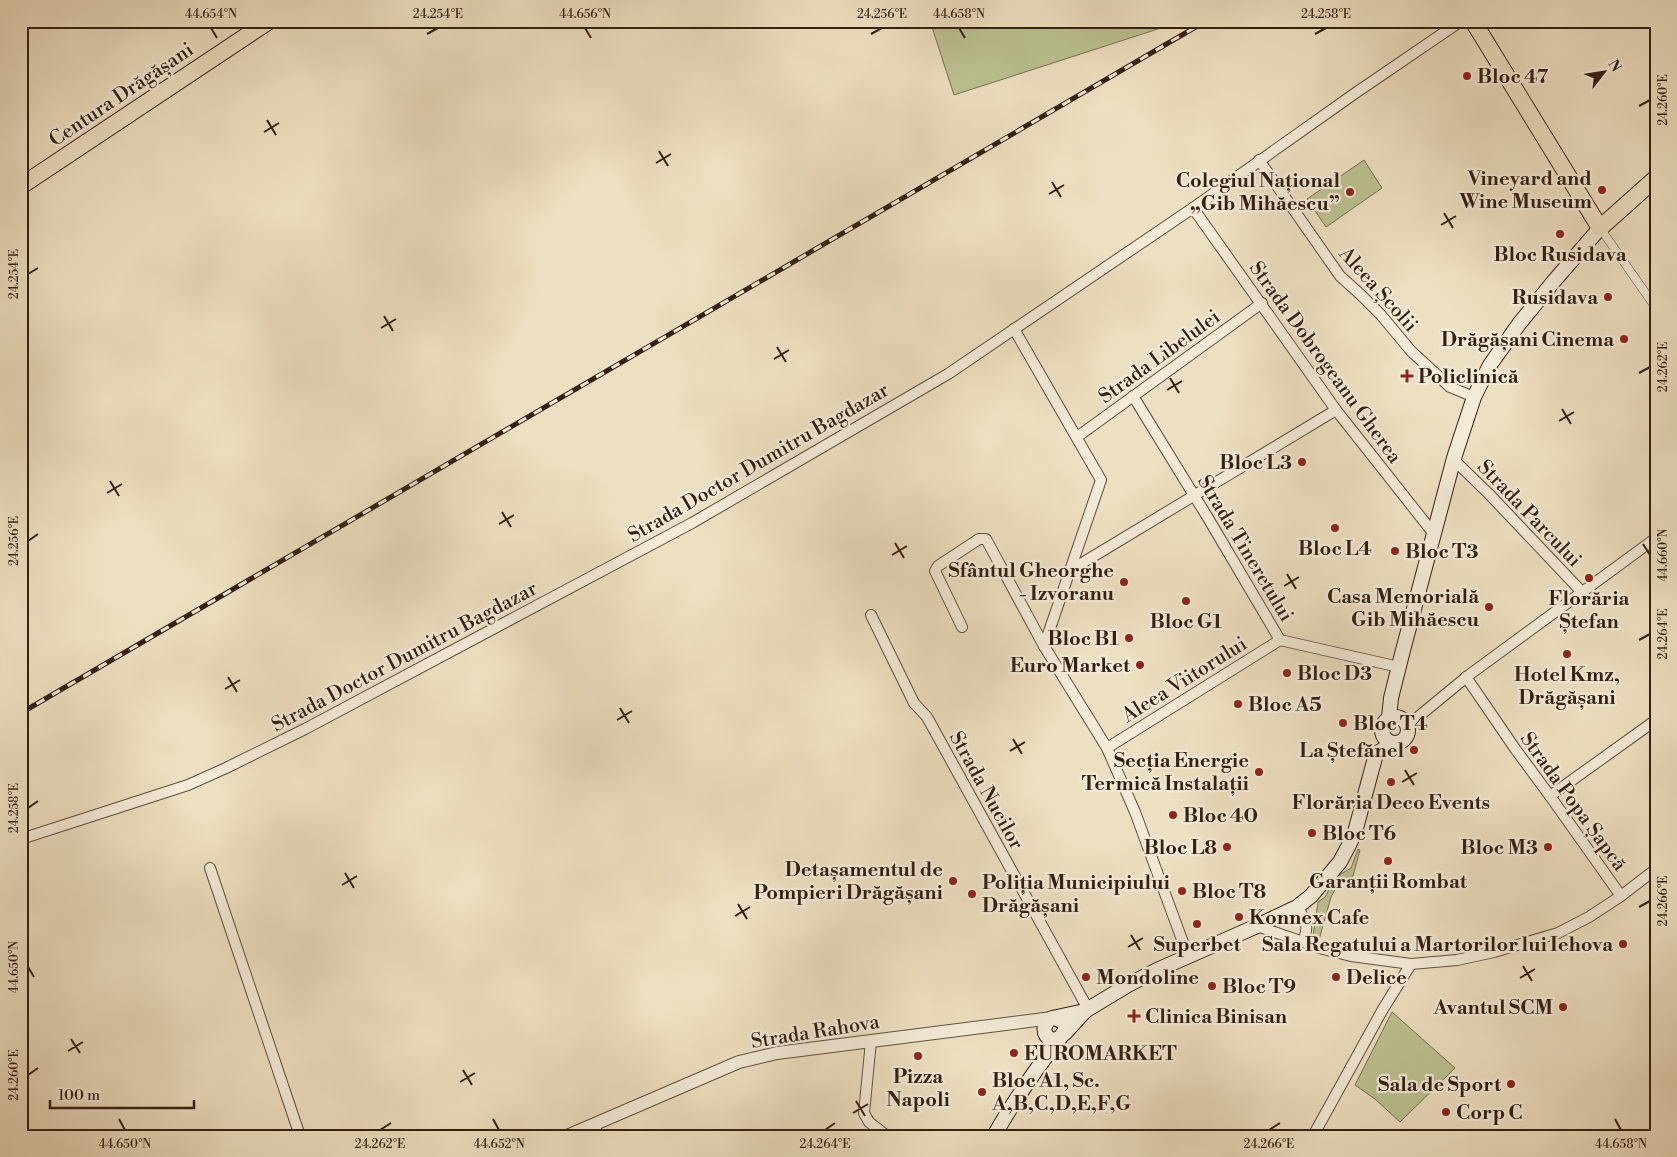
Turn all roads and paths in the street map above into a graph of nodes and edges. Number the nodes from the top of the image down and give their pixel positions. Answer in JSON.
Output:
{"nodes":[{"id":1,"x":269,"y":21,"type":"edge"},
{"id":2,"x":1461,"y":21,"type":"edge"},
{"id":3,"x":1473,"y":21,"type":"edge"},
{"id":4,"x":1259,"y":160,"type":"junction"},
{"id":5,"x":1656,"y":178,"type":"edge"},
{"id":6,"x":21,"y":186,"type":"edge"},
{"id":7,"x":1193,"y":208,"type":"junction"},
{"id":8,"x":1600,"y":228,"type":"junction"},
{"id":9,"x":1262,"y":303,"type":"junction"},
{"id":10,"x":1656,"y":308,"type":"edge"},
{"id":11,"x":1014,"y":329,"type":"junction"},
{"id":12,"x":1133,"y":396,"type":"junction"},
{"id":13,"x":1474,"y":397,"type":"junction"},
{"id":14,"x":1336,"y":410,"type":"junction"},
{"id":15,"x":1077,"y":436,"type":"junction"},
{"id":16,"x":1454,"y":460,"type":"junction"},
{"id":17,"x":1194,"y":496,"type":"junction"},
{"id":18,"x":1434,"y":534,"type":"junction"},
{"id":19,"x":1656,"y":538,"type":"edge"},
{"id":20,"x":1069,"y":571,"type":"junction"},
{"id":21,"x":1581,"y":592,"type":"junction"},
{"id":22,"x":871,"y":615,"type":"dead end"},
{"id":23,"x":962,"y":627,"type":"dead end"},
{"id":24,"x":1280,"y":640,"type":"junction"},
{"id":25,"x":1044,"y":646,"type":"junction"},
{"id":26,"x":1399,"y":667,"type":"junction"},
{"id":27,"x":1466,"y":677,"type":"junction"},
{"id":28,"x":1389,"y":718,"type":"junction"},
{"id":29,"x":1656,"y":720,"type":"edge"},
{"id":30,"x":1407,"y":726,"type":"junction"},
{"id":31,"x":1382,"y":732,"type":"junction"},
{"id":32,"x":1393,"y":743,"type":"junction"},
{"id":33,"x":1107,"y":748,"type":"junction"},
{"id":34,"x":1376,"y":754,"type":"junction"},
{"id":35,"x":1550,"y":796,"type":"junction"},
{"id":36,"x":21,"y":839,"type":"edge"},
{"id":37,"x":210,"y":868,"type":"dead end"},
{"id":38,"x":1656,"y":869,"type":"edge"},
{"id":39,"x":1621,"y":896,"type":"junction"},
{"id":40,"x":1297,"y":906,"type":"junction"},
{"id":41,"x":1257,"y":926,"type":"junction"},
{"id":42,"x":1303,"y":942,"type":"junction"},
{"id":43,"x":1188,"y":956,"type":"junction"},
{"id":44,"x":1412,"y":964,"type":"junction"},
{"id":45,"x":1087,"y":1010,"type":"junction"},
{"id":46,"x":1049,"y":1025,"type":"junction"},
{"id":47,"x":1063,"y":1036,"type":"junction"},
{"id":48,"x":871,"y":1041,"type":"junction"},
{"id":49,"x":1042,"y":1061,"type":"junction"},
{"id":50,"x":596,"y":1130,"type":"edge"},
{"id":51,"x":300,"y":1136,"type":"edge"},
{"id":52,"x":567,"y":1136,"type":"edge"},
{"id":53,"x":887,"y":1136,"type":"edge"},
{"id":54,"x":994,"y":1136,"type":"edge"},
{"id":55,"x":1312,"y":1136,"type":"edge"}],
"edges":[{"from":1,"to":6,"type":"main road","name":"Centura Drăgășani"},
{"from":2,"to":4,"type":"street","name":"Strada Doctor Dumitru Bagdazar"},
{"from":3,"to":8,"type":"main road"},
{"from":4,"to":7,"type":"street","name":"Strada Doctor Dumitru Bagdazar"},
{"from":4,"to":13,"type":"street","name":"Aleea Școlii"},
{"from":5,"to":8,"type":"main road"},
{"from":7,"to":9,"type":"street","name":"Strada Dobrogeanu Gherea"},
{"from":7,"to":11,"type":"street","name":"Strada Doctor Dumitru Bagdazar"},
{"from":8,"to":10,"type":"street"},
{"from":8,"to":13,"type":"main road"},
{"from":9,"to":12,"type":"street","name":"Strada Libelulei"},
{"from":9,"to":14,"type":"street","name":"Strada Dobrogeanu Gherea"},
{"from":11,"to":15,"type":"street"},
{"from":11,"to":36,"type":"street","name":"Strada Doctor Dumitru Bagdazar"},
{"from":12,"to":15,"type":"street","name":"Strada Libelulei"},
{"from":12,"to":17,"type":"street","name":"Strada Tineretului"},
{"from":13,"to":16,"type":"main road"},
{"from":14,"to":17,"type":"street"},
{"from":14,"to":18,"type":"street","name":"Strada Dobrogeanu Gherea"},
{"from":15,"to":20,"type":"street"},
{"from":16,"to":18,"type":"main road"},
{"from":16,"to":21,"type":"street","name":"Strada Parcului"},
{"from":17,"to":20,"type":"street"},
{"from":17,"to":24,"type":"street","name":"Strada Tineretului"},
{"from":18,"to":26,"type":"main road"},
{"from":19,"to":21,"type":"street"},
{"from":20,"to":25,"type":"street"},
{"from":21,"to":27,"type":"street"},
{"from":22,"to":45,"type":"street","name":"Strada Nucilor"},
{"from":23,"to":25,"type":"street"},
{"from":24,"to":26,"type":"street","name":"Strada Tineretului"},
{"from":24,"to":33,"type":"street","name":"Aleea Viitorului"},
{"from":25,"to":33,"type":"street"},
{"from":26,"to":28,"type":"main road"},
{"from":27,"to":30,"type":"street"},
{"from":27,"to":35,"type":"street","name":"Strada Popa Șapcă"},
{"from":28,"to":30,"type":"main road"},
{"from":28,"to":31,"type":"main road"},
{"from":29,"to":35,"type":"street"},
{"from":30,"to":32,"type":"main road"},
{"from":31,"to":32,"type":"main road"},
{"from":31,"to":34,"type":"main road"},
{"from":32,"to":34,"type":"main road"},
{"from":33,"to":43,"type":"street"},
{"from":34,"to":40,"type":"main road"},
{"from":35,"to":39,"type":"street","name":"Strada Popa Șapcă"},
{"from":37,"to":51,"type":"street"},
{"from":38,"to":39,"type":"street"},
{"from":39,"to":44,"type":"street"},
{"from":40,"to":41,"type":"main road"},
{"from":40,"to":42,"type":"street"},
{"from":41,"to":42,"type":"street"},
{"from":41,"to":43,"type":"main road"},
{"from":42,"to":44,"type":"street"},
{"from":43,"to":45,"type":"main road"},
{"from":44,"to":55,"type":"street"},
{"from":45,"to":46,"type":"main road"},
{"from":45,"to":47,"type":"main road"},
{"from":46,"to":47,"type":"main road"},
{"from":46,"to":47,"type":"main road"},
{"from":46,"to":48,"type":"street","name":"Strada Rahova"},
{"from":46,"to":49,"type":"main road"},
{"from":47,"to":49,"type":"main road"},
{"from":48,"to":50,"type":"street","name":"Strada Rahova"},
{"from":48,"to":53,"type":"street"},
{"from":49,"to":54,"type":"main road"},
{"from":50,"to":52,"type":"street","name":"Strada Rahova"}]}
